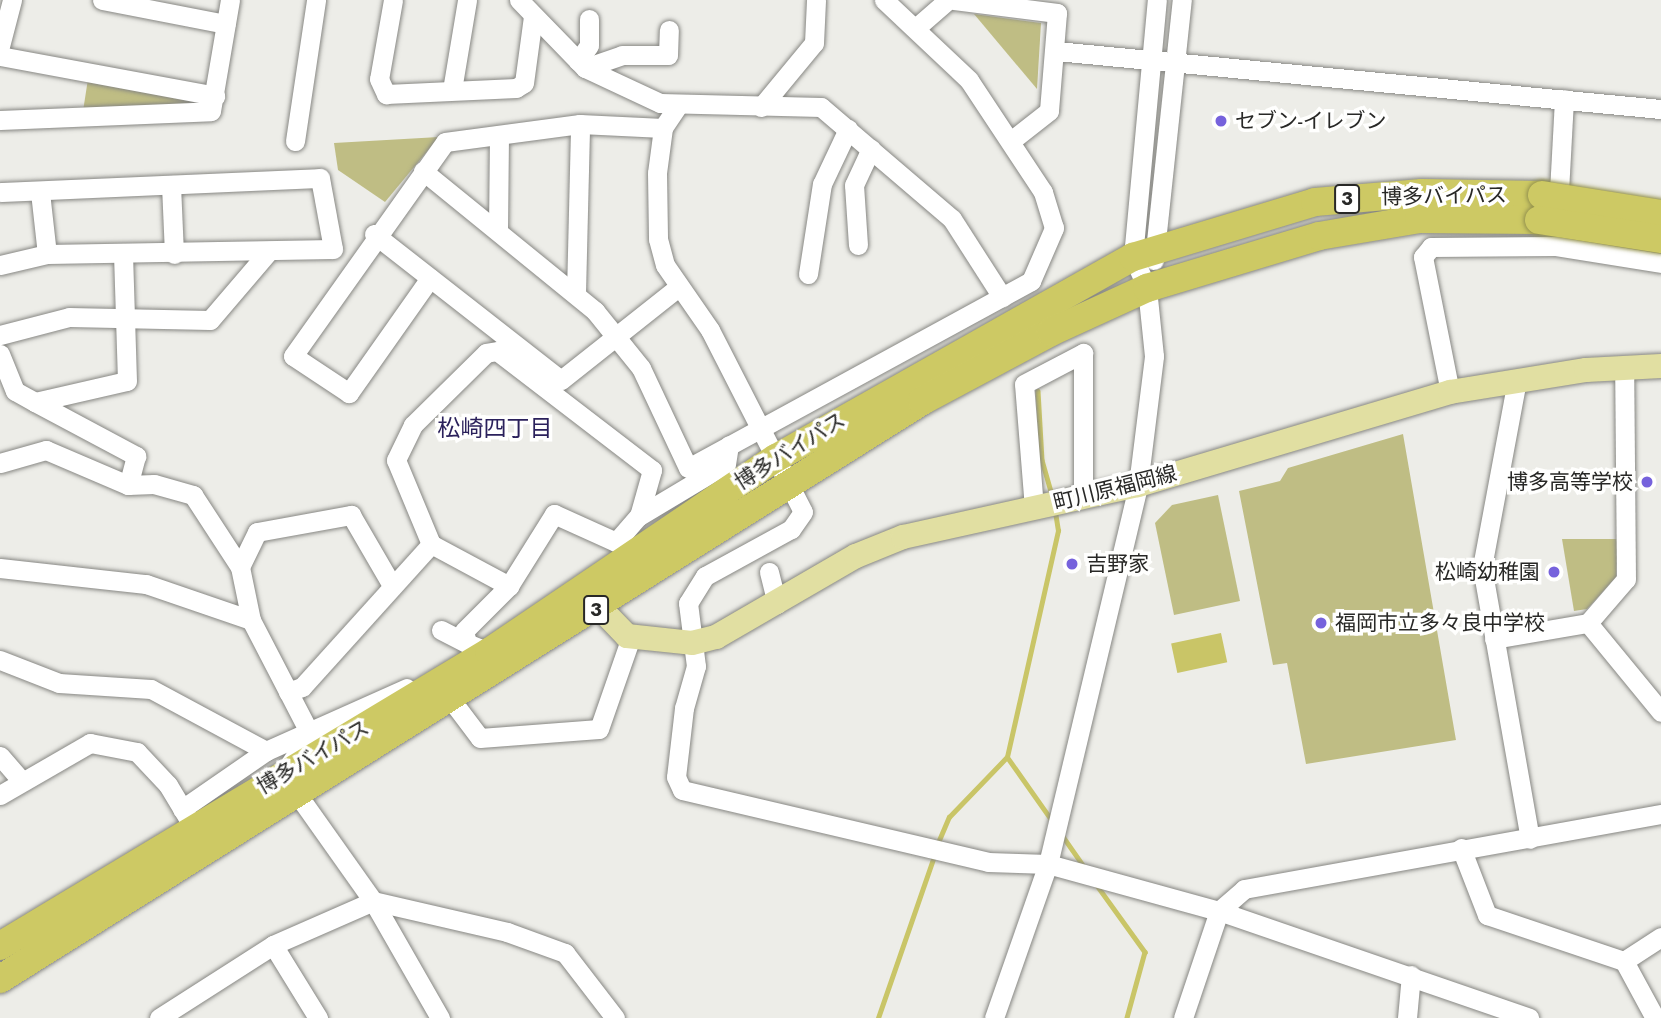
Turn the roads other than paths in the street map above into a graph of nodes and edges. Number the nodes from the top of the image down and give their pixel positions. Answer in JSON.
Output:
{"nodes":[{"id":1,"x":12,"y":0,"type":"edge"},
{"id":2,"x":102,"y":0,"type":"edge"},
{"id":3,"x":230,"y":0,"type":"edge"},
{"id":4,"x":316,"y":0,"type":"edge"},
{"id":5,"x":393,"y":0,"type":"edge"},
{"id":6,"x":467,"y":0,"type":"edge"},
{"id":7,"x":519,"y":0,"type":"edge"},
{"id":8,"x":816,"y":0,"type":"edge"},
{"id":9,"x":884,"y":0,"type":"edge"},
{"id":10,"x":948,"y":0,"type":"edge"},
{"id":11,"x":954,"y":0,"type":"edge"},
{"id":12,"x":1157,"y":0,"type":"edge"},
{"id":13,"x":1182,"y":0,"type":"edge"},
{"id":14,"x":533,"y":16,"type":"junction"},
{"id":15,"x":589,"y":19,"type":"dead end"},
{"id":16,"x":226,"y":24,"type":"junction"},
{"id":17,"x":918,"y":26,"type":"junction"},
{"id":18,"x":669,"y":30,"type":"dead end"},
{"id":19,"x":0,"y":46,"type":"edge"},
{"id":20,"x":1056,"y":51,"type":"junction"},
{"id":21,"x":0,"y":56,"type":"edge"},
{"id":22,"x":1152,"y":59,"type":"junction"},
{"id":23,"x":1176,"y":61,"type":"junction"},
{"id":24,"x":582,"y":64,"type":"junction"},
{"id":25,"x":452,"y":90,"type":"junction"},
{"id":26,"x":215,"y":96,"type":"junction"},
{"id":27,"x":1564,"y":99,"type":"junction"},
{"id":28,"x":677,"y":107,"type":"junction"},
{"id":29,"x":761,"y":107,"type":"junction"},
{"id":30,"x":1661,"y":109,"type":"edge"},
{"id":31,"x":0,"y":120,"type":"edge"},
{"id":32,"x":580,"y":124,"type":"junction"},
{"id":33,"x":663,"y":128,"type":"junction"},
{"id":34,"x":848,"y":129,"type":"junction"},
{"id":35,"x":499,"y":135,"type":"junction"},
{"id":36,"x":1012,"y":140,"type":"junction"},
{"id":37,"x":295,"y":141,"type":"dead end"},
{"id":38,"x":871,"y":149,"type":"junction"},
{"id":39,"x":423,"y":171,"type":"junction"},
{"id":40,"x":171,"y":185,"type":"junction"},
{"id":41,"x":0,"y":192,"type":"edge"},
{"id":42,"x":40,"y":192,"type":"junction"},
{"id":43,"x":1541,"y":207,"type":"junction"},
{"id":44,"x":1661,"y":214,"type":"edge"},
{"id":45,"x":498,"y":231,"type":"junction"},
{"id":46,"x":374,"y":234,"type":"junction"},
{"id":47,"x":1661,"y":239,"type":"edge"},
{"id":48,"x":858,"y":245,"type":"dead end"},
{"id":49,"x":1556,"y":246,"type":"junction"},
{"id":50,"x":333,"y":249,"type":"junction"},
{"id":51,"x":269,"y":251,"type":"junction"},
{"id":52,"x":1145,"y":252,"type":"junction"},
{"id":53,"x":47,"y":254,"type":"junction"},
{"id":54,"x":174,"y":254,"type":"junction"},
{"id":55,"x":123,"y":256,"type":"junction"},
{"id":56,"x":1661,"y":263,"type":"edge"},
{"id":57,"x":0,"y":265,"type":"edge"},
{"id":58,"x":352,"y":268,"type":"junction"},
{"id":59,"x":808,"y":274,"type":"dead end"},
{"id":60,"x":430,"y":278,"type":"junction"},
{"id":61,"x":677,"y":288,"type":"junction"},
{"id":62,"x":1147,"y":288,"type":"junction"},
{"id":63,"x":576,"y":293,"type":"junction"},
{"id":64,"x":1002,"y":297,"type":"junction"},
{"id":65,"x":126,"y":321,"type":"junction"},
{"id":66,"x":0,"y":335,"type":"edge"},
{"id":67,"x":616,"y":337,"type":"junction"},
{"id":68,"x":0,"y":354,"type":"edge"},
{"id":69,"x":1661,"y":366,"type":"edge"},
{"id":70,"x":1624,"y":368,"type":"junction"},
{"id":71,"x":1517,"y":380,"type":"junction"},
{"id":72,"x":1450,"y":392,"type":"junction"},
{"id":73,"x":35,"y":402,"type":"junction"},
{"id":74,"x":760,"y":428,"type":"junction"},
{"id":75,"x":729,"y":445,"type":"junction"},
{"id":76,"x":776,"y":458,"type":"junction"},
{"id":77,"x":0,"y":463,"type":"edge"},
{"id":78,"x":792,"y":482,"type":"junction"},
{"id":79,"x":128,"y":485,"type":"junction"},
{"id":80,"x":1138,"y":485,"type":"junction"},
{"id":81,"x":1083,"y":496,"type":"junction"},
{"id":82,"x":1034,"y":508,"type":"junction"},
{"id":83,"x":639,"y":516,"type":"junction"},
{"id":84,"x":431,"y":544,"type":"junction"},
{"id":85,"x":240,"y":567,"type":"junction"},
{"id":86,"x":0,"y":568,"type":"edge"},
{"id":87,"x":769,"y":572,"type":"dead end"},
{"id":88,"x":390,"y":582,"type":"junction"},
{"id":89,"x":509,"y":586,"type":"junction"},
{"id":90,"x":777,"y":604,"type":"junction"},
{"id":91,"x":600,"y":608,"type":"junction"},
{"id":92,"x":251,"y":621,"type":"junction"},
{"id":93,"x":1588,"y":622,"type":"junction"},
{"id":94,"x":441,"y":630,"type":"dead end"},
{"id":95,"x":631,"y":637,"type":"junction"},
{"id":96,"x":1494,"y":639,"type":"junction"},
{"id":97,"x":692,"y":643,"type":"junction"},
{"id":98,"x":478,"y":648,"type":"junction"},
{"id":99,"x":0,"y":660,"type":"edge"},
{"id":100,"x":420,"y":682,"type":"dead end"},
{"id":101,"x":288,"y":692,"type":"junction"},
{"id":102,"x":452,"y":701,"type":"junction"},
{"id":103,"x":1661,"y":712,"type":"edge"},
{"id":104,"x":310,"y":734,"type":"junction"},
{"id":105,"x":266,"y":751,"type":"junction"},
{"id":106,"x":0,"y":756,"type":"edge"},
{"id":107,"x":22,"y":781,"type":"junction"},
{"id":108,"x":291,"y":785,"type":"junction"},
{"id":109,"x":0,"y":794,"type":"edge"},
{"id":110,"x":1661,"y":814,"type":"edge"},
{"id":111,"x":187,"y":818,"type":"junction"},
{"id":112,"x":1530,"y":839,"type":"junction"},
{"id":113,"x":1461,"y":848,"type":"junction"},
{"id":114,"x":1048,"y":864,"type":"junction"},
{"id":115,"x":373,"y":901,"type":"junction"},
{"id":116,"x":1219,"y":911,"type":"junction"},
{"id":117,"x":1661,"y":937,"type":"edge"},
{"id":118,"x":273,"y":945,"type":"junction"},
{"id":119,"x":0,"y":946,"type":"edge"},
{"id":120,"x":1625,"y":961,"type":"junction"},
{"id":121,"x":1411,"y":975,"type":"junction"},
{"id":122,"x":0,"y":979,"type":"edge"},
{"id":123,"x":159,"y":1018,"type":"edge"},
{"id":124,"x":317,"y":1018,"type":"edge"},
{"id":125,"x":440,"y":1018,"type":"edge"},
{"id":126,"x":615,"y":1018,"type":"edge"},
{"id":127,"x":994,"y":1018,"type":"edge"},
{"id":128,"x":1183,"y":1018,"type":"edge"},
{"id":129,"x":1407,"y":1018,"type":"edge"},
{"id":130,"x":1529,"y":1018,"type":"edge"},
{"id":131,"x":1655,"y":1018,"type":"edge"}],
"edges":[{"from":1,"to":19,"type":"street"},
{"from":2,"to":16,"type":"street"},
{"from":3,"to":16,"type":"street"},
{"from":4,"to":37,"type":"street"},
{"from":5,"to":25,"type":"street"},
{"from":6,"to":25,"type":"street"},
{"from":7,"to":14,"type":"street"},
{"from":8,"to":29,"type":"street"},
{"from":9,"to":17,"type":"street"},
{"from":10,"to":17,"type":"street"},
{"from":11,"to":20,"type":"street"},
{"from":12,"to":22,"type":"street"},
{"from":13,"to":23,"type":"street"},
{"from":14,"to":24,"type":"street"},
{"from":14,"to":25,"type":"street"},
{"from":15,"to":24,"type":"street"},
{"from":16,"to":26,"type":"street"},
{"from":17,"to":36,"type":"street"},
{"from":18,"to":24,"type":"street"},
{"from":20,"to":22,"type":"street"},
{"from":20,"to":36,"type":"street"},
{"from":21,"to":26,"type":"street"},
{"from":22,"to":23,"type":"street"},
{"from":22,"to":52,"type":"street"},
{"from":23,"to":27,"type":"street"},
{"from":23,"to":52,"type":"street"},
{"from":24,"to":28,"type":"street"},
{"from":26,"to":31,"type":"street"},
{"from":27,"to":30,"type":"street"},
{"from":27,"to":49,"type":"street"},
{"from":28,"to":29,"type":"street"},
{"from":28,"to":33,"type":"street"},
{"from":29,"to":34,"type":"street"},
{"from":32,"to":33,"type":"street"},
{"from":32,"to":35,"type":"street"},
{"from":32,"to":63,"type":"street"},
{"from":33,"to":61,"type":"street"},
{"from":34,"to":38,"type":"street"},
{"from":34,"to":59,"type":"street"},
{"from":35,"to":39,"type":"street"},
{"from":35,"to":45,"type":"street"},
{"from":36,"to":64,"type":"street"},
{"from":38,"to":48,"type":"street"},
{"from":38,"to":64,"type":"street"},
{"from":39,"to":45,"type":"street"},
{"from":39,"to":46,"type":"street"},
{"from":40,"to":42,"type":"street"},
{"from":40,"to":50,"type":"street"},
{"from":40,"to":54,"type":"street"},
{"from":41,"to":42,"type":"street"},
{"from":42,"to":53,"type":"street"},
{"from":43,"to":44,"type":"highway","name":"博多バイパス","number":"3","bridge":true},
{"from":43,"to":47,"type":"highway","name":"博多バイパス","number":"3","bridge":true},
{"from":43,"to":52,"type":"highway","name":"博多バイパス","number":"3"},
{"from":43,"to":62,"type":"highway","name":"博多バイパス","number":"3"},
{"from":45,"to":63,"type":"street"},
{"from":46,"to":58,"type":"street"},
{"from":46,"to":60,"type":"street"},
{"from":49,"to":56,"type":"street"},
{"from":49,"to":72,"type":"street"},
{"from":50,"to":51,"type":"street"},
{"from":50,"to":58,"type":"street"},
{"from":51,"to":54,"type":"street"},
{"from":51,"to":65,"type":"street"},
{"from":52,"to":62,"type":"street"},
{"from":52,"to":76,"type":"highway","name":"博多バイパス","number":"3"},
{"from":53,"to":55,"type":"street"},
{"from":53,"to":57,"type":"street"},
{"from":54,"to":55,"type":"street"},
{"from":55,"to":65,"type":"street"},
{"from":58,"to":60,"type":"street"},
{"from":60,"to":67,"type":"street"},
{"from":61,"to":67,"type":"street"},
{"from":61,"to":74,"type":"street"},
{"from":62,"to":78,"type":"highway","name":"博多バイパス","number":"3"},
{"from":62,"to":80,"type":"street"},
{"from":63,"to":67,"type":"street"},
{"from":64,"to":74,"type":"street"},
{"from":65,"to":66,"type":"street"},
{"from":65,"to":73,"type":"street"},
{"from":67,"to":75,"type":"street"},
{"from":68,"to":73,"type":"street"},
{"from":69,"to":70,"type":"main road","name":"町川原福岡線"},
{"from":70,"to":71,"type":"main road","name":"町川原福岡線"},
{"from":70,"to":93,"type":"street"},
{"from":71,"to":72,"type":"main road","name":"町川原福岡線"},
{"from":71,"to":96,"type":"street"},
{"from":72,"to":80,"type":"main road","name":"町川原福岡線"},
{"from":73,"to":79,"type":"street"},
{"from":74,"to":75,"type":"street"},
{"from":74,"to":76,"type":"street"},
{"from":75,"to":83,"type":"street"},
{"from":76,"to":78,"type":"street"},
{"from":76,"to":98,"type":"highway","name":"博多バイパス","number":"3"},
{"from":77,"to":79,"type":"street"},
{"from":78,"to":91,"type":"highway","name":"博多バイパス","number":"3"},
{"from":78,"to":97,"type":"street"},
{"from":79,"to":85,"type":"street"},
{"from":80,"to":81,"type":"main road","name":"町川原福岡線"},
{"from":80,"to":114,"type":"street"},
{"from":81,"to":82,"type":"main road","name":"町川原福岡線"},
{"from":81,"to":82,"type":"street"},
{"from":82,"to":90,"type":"main road","name":"町川原福岡線"},
{"from":83,"to":84,"type":"street"},
{"from":83,"to":89,"type":"street"},
{"from":84,"to":88,"type":"street"},
{"from":84,"to":89,"type":"street"},
{"from":85,"to":88,"type":"street"},
{"from":85,"to":92,"type":"street"},
{"from":86,"to":92,"type":"street"},
{"from":87,"to":90,"type":"street"},
{"from":88,"to":101,"type":"street"},
{"from":89,"to":98,"type":"street"},
{"from":90,"to":97,"type":"main road","name":"町川原福岡線"},
{"from":91,"to":95,"type":"main road"},
{"from":91,"to":102,"type":"highway","name":"博多バイパス","number":"3"},
{"from":92,"to":101,"type":"street"},
{"from":93,"to":96,"type":"street"},
{"from":93,"to":103,"type":"street"},
{"from":94,"to":98,"type":"street"},
{"from":95,"to":97,"type":"main road","name":"町川原福岡線"},
{"from":95,"to":102,"type":"street"},
{"from":96,"to":112,"type":"street"},
{"from":97,"to":114,"type":"street"},
{"from":98,"to":108,"type":"highway","name":"博多バイパス","number":"3"},
{"from":99,"to":105,"type":"street"},
{"from":100,"to":104,"type":"street"},
{"from":101,"to":104,"type":"street"},
{"from":102,"to":108,"type":"highway","name":"博多バイパス","number":"3"},
{"from":104,"to":105,"type":"street"},
{"from":104,"to":108,"type":"street"},
{"from":105,"to":111,"type":"street"},
{"from":106,"to":107,"type":"street"},
{"from":107,"to":109,"type":"street"},
{"from":107,"to":111,"type":"street"},
{"from":108,"to":111,"type":"highway","name":"博多バイパス","number":"3"},
{"from":108,"to":115,"type":"street"},
{"from":108,"to":122,"type":"highway","name":"博多バイパス","number":"3"},
{"from":110,"to":112,"type":"street"},
{"from":111,"to":119,"type":"highway","name":"博多バイパス","number":"3"},
{"from":112,"to":113,"type":"street"},
{"from":113,"to":116,"type":"street"},
{"from":113,"to":120,"type":"street"},
{"from":114,"to":116,"type":"street"},
{"from":114,"to":127,"type":"street"},
{"from":115,"to":118,"type":"street"},
{"from":115,"to":125,"type":"street"},
{"from":115,"to":126,"type":"street"},
{"from":116,"to":121,"type":"street"},
{"from":116,"to":128,"type":"street"},
{"from":117,"to":120,"type":"street"},
{"from":118,"to":123,"type":"street"},
{"from":118,"to":124,"type":"street"},
{"from":120,"to":131,"type":"street"},
{"from":121,"to":129,"type":"street"},
{"from":121,"to":130,"type":"street"}]}
